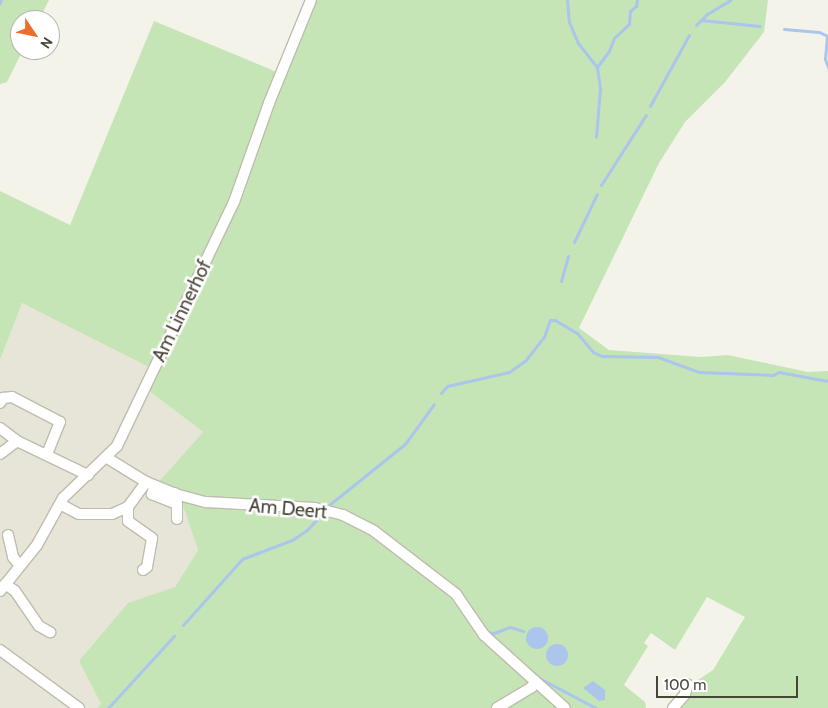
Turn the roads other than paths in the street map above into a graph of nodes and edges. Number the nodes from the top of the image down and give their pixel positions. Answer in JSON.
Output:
{"nodes":[{"id":1,"x":311,"y":0,"type":"edge"},
{"id":2,"x":0,"y":403,"type":"edge"},
{"id":3,"x":0,"y":428,"type":"edge"},
{"id":4,"x":16,"y":441,"type":"junction"},
{"id":5,"x":0,"y":454,"type":"edge"},
{"id":6,"x":48,"y":454,"type":"junction"},
{"id":7,"x":107,"y":458,"type":"junction"},
{"id":8,"x":88,"y":475,"type":"junction"},
{"id":9,"x":150,"y":484,"type":"junction"},
{"id":10,"x":176,"y":498,"type":"junction"},
{"id":11,"x":60,"y":504,"type":"junction"},
{"id":12,"x":128,"y":506,"type":"junction"},
{"id":13,"x":177,"y":519,"type":"dead end"},
{"id":14,"x":8,"y":535,"type":"dead end"},
{"id":15,"x":20,"y":566,"type":"junction"},
{"id":16,"x":143,"y":570,"type":"dead end"},
{"id":17,"x":3,"y":588,"type":"edge"},
{"id":18,"x":50,"y":632,"type":"dead end"},
{"id":19,"x":0,"y":650,"type":"edge"},
{"id":20,"x":535,"y":681,"type":"junction"},
{"id":21,"x":688,"y":684,"type":"dead end"},
{"id":22,"x":80,"y":708,"type":"edge"},
{"id":23,"x":497,"y":708,"type":"edge"},
{"id":24,"x":565,"y":708,"type":"edge"},
{"id":25,"x":673,"y":708,"type":"edge"}],
"edges":[{"from":1,"to":7,"type":"street","name":"Am Linnerhof"},
{"from":2,"to":6,"type":"street"},
{"from":3,"to":4,"type":"street"},
{"from":4,"to":5,"type":"street"},
{"from":4,"to":6,"type":"street"},
{"from":6,"to":8,"type":"street"},
{"from":7,"to":8,"type":"street","name":"Am Linnerhof"},
{"from":7,"to":9,"type":"street","name":"Am Deert"},
{"from":8,"to":11,"type":"street","name":"Am Linnerhof"},
{"from":9,"to":10,"type":"street","name":"Am Deert"},
{"from":9,"to":12,"type":"street"},
{"from":10,"to":13,"type":"street"},
{"from":10,"to":20,"type":"street","name":"Am Deert"},
{"from":11,"to":12,"type":"street"},
{"from":11,"to":15,"type":"street","name":"Am Linnerhof"},
{"from":12,"to":16,"type":"street"},
{"from":14,"to":15,"type":"street"},
{"from":15,"to":17,"type":"street","name":"Am Linnerhof"},
{"from":17,"to":18,"type":"street"},
{"from":19,"to":22,"type":"street"},
{"from":20,"to":23,"type":"street"},
{"from":20,"to":24,"type":"street","name":"Am Deert"},
{"from":21,"to":25,"type":"street"}]}
